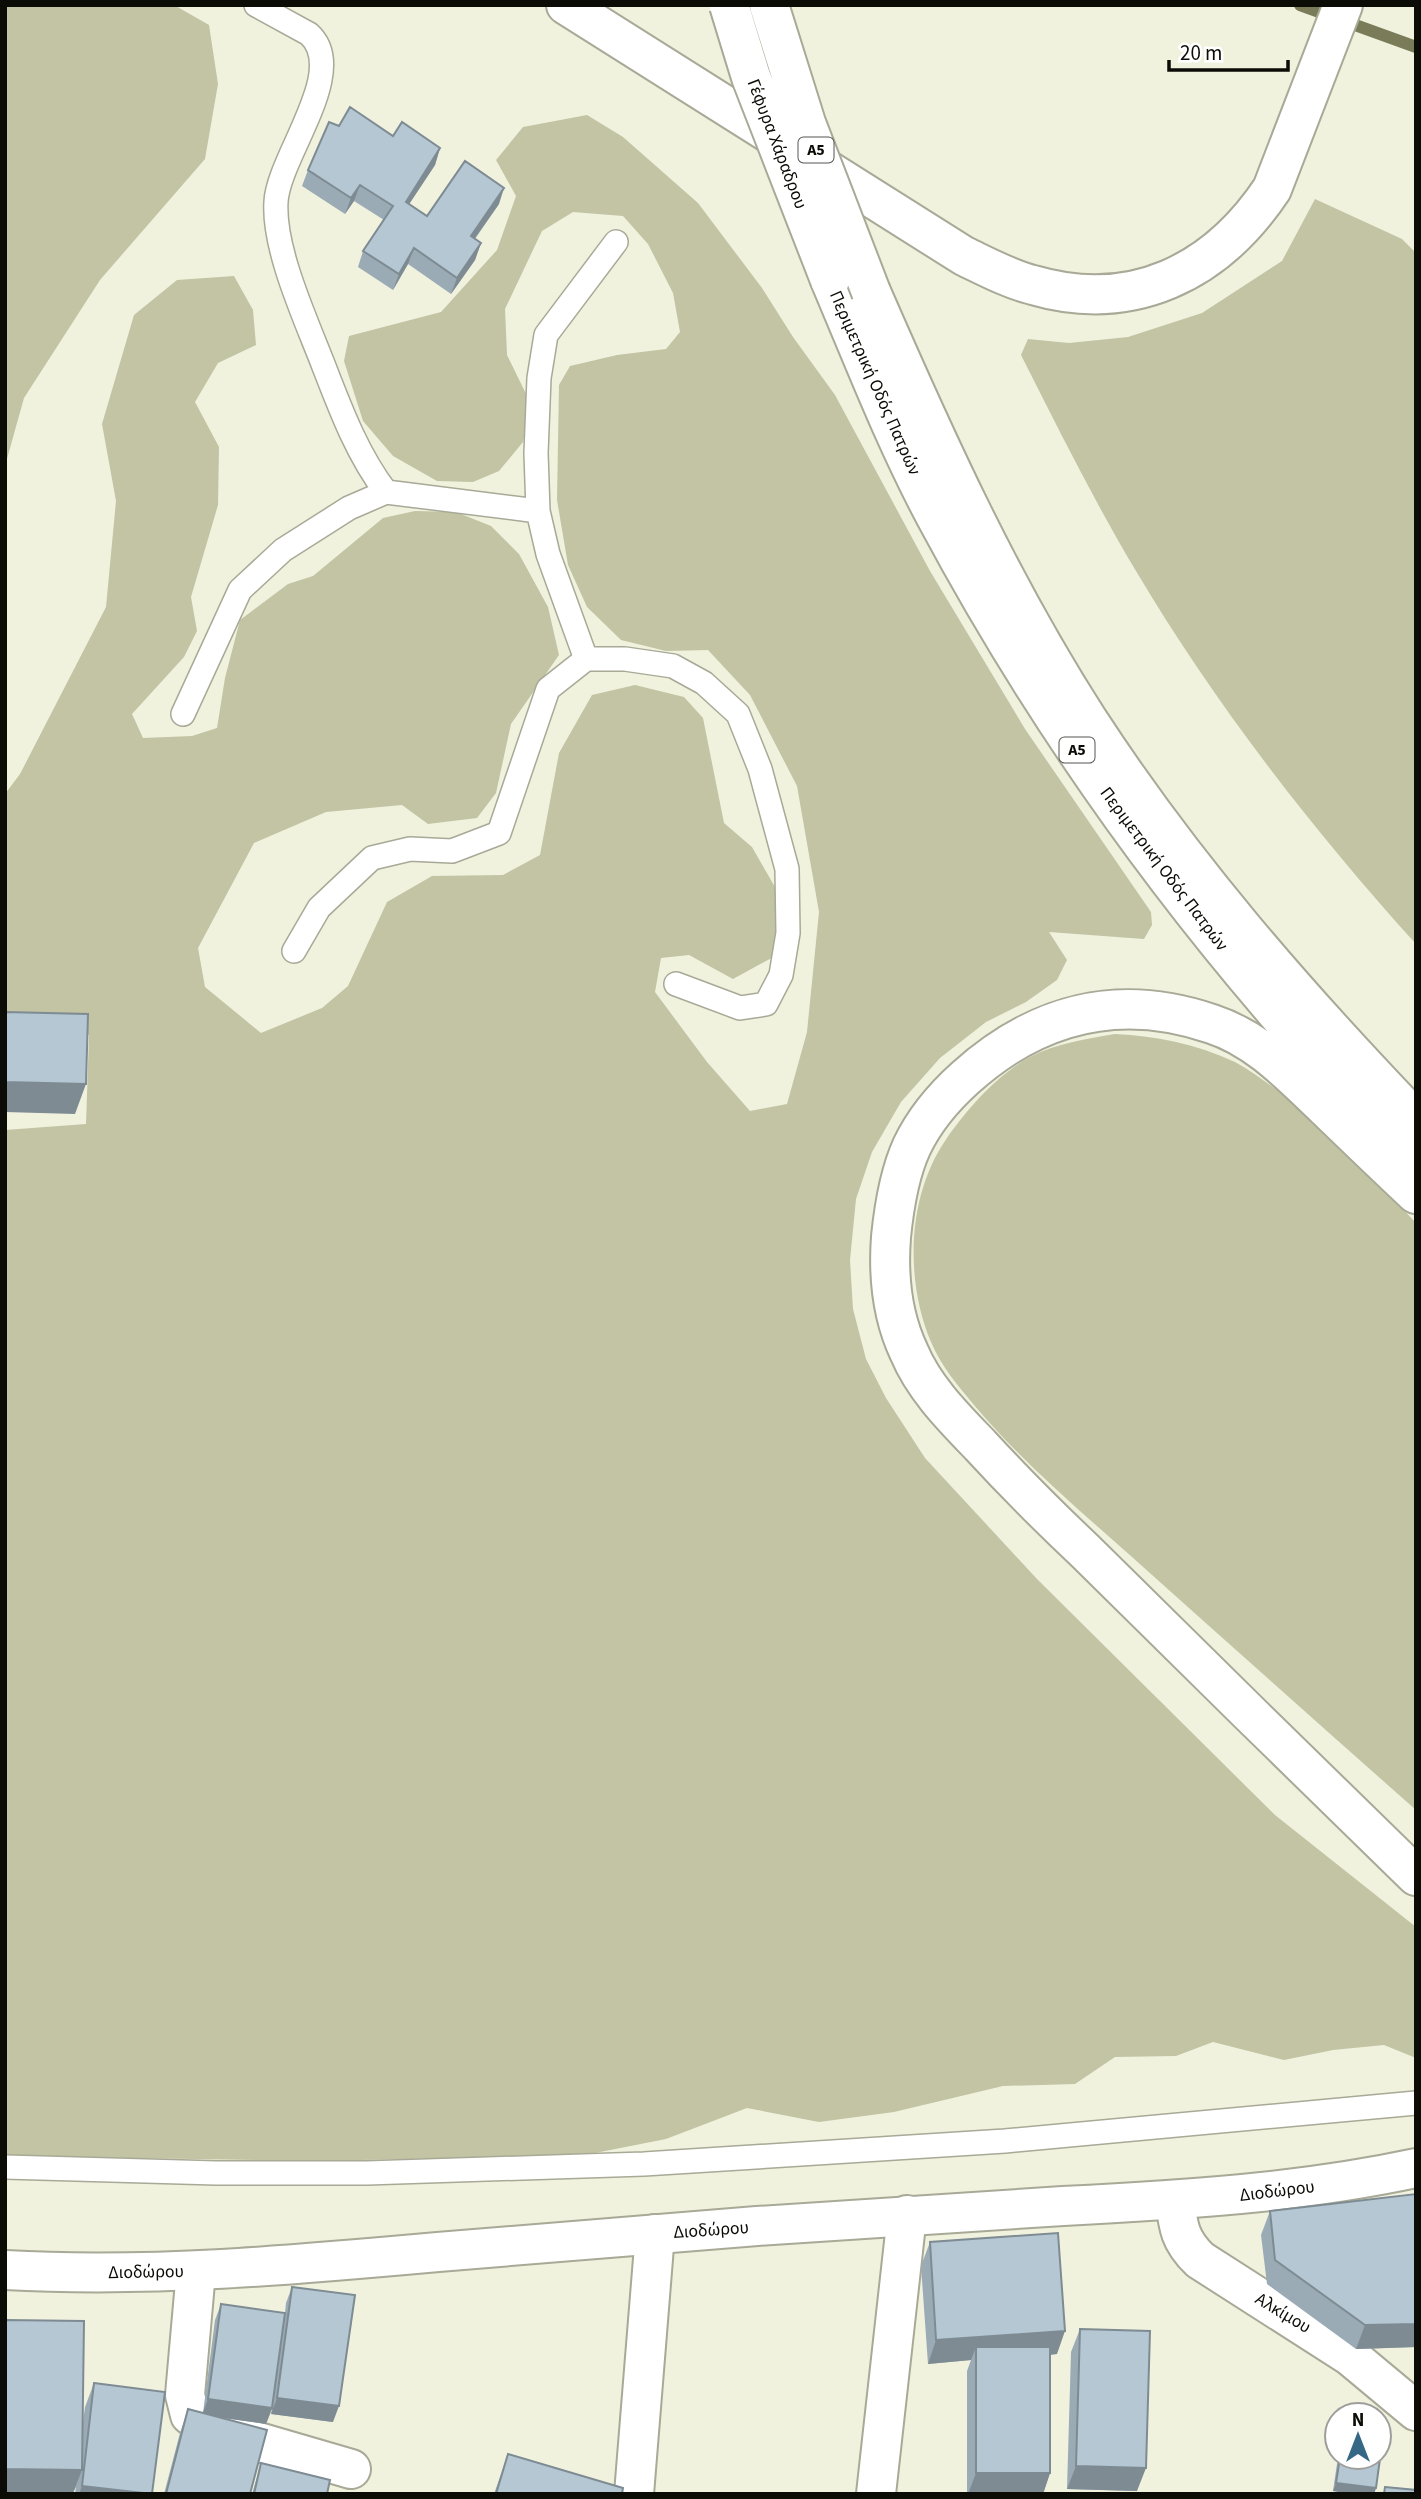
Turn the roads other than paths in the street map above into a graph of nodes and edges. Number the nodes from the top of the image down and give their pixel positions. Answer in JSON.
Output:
{"nodes":[{"id":1,"x":257,"y":5,"type":"edge"},
{"id":2,"x":566,"y":5,"type":"edge"},
{"id":3,"x":729,"y":5,"type":"edge"},
{"id":4,"x":769,"y":5,"type":"edge"},
{"id":5,"x":1343,"y":5,"type":"edge"},
{"id":6,"x":616,"y":242,"type":"dead end"},
{"id":7,"x":830,"y":280,"type":"joint"},
{"id":8,"x":871,"y":292,"type":"joint"},
{"id":9,"x":386,"y":492,"type":"junction"},
{"id":10,"x":538,"y":511,"type":"junction"},
{"id":11,"x":586,"y":659,"type":"junction"},
{"id":12,"x":183,"y":715,"type":"dead end"},
{"id":13,"x":294,"y":951,"type":"dead end"},
{"id":14,"x":676,"y":984,"type":"dead end"},
{"id":15,"x":1416,"y":1120,"type":"edge"},
{"id":16,"x":1416,"y":1160,"type":"edge"},
{"id":17,"x":1416,"y":1194,"type":"edge"},
{"id":18,"x":1416,"y":1876,"type":"edge"},
{"id":19,"x":1416,"y":2103,"type":"edge"},
{"id":20,"x":5,"y":2167,"type":"edge"},
{"id":21,"x":1416,"y":2168,"type":"edge"},
{"id":22,"x":1175,"y":2200,"type":"junction"},
{"id":23,"x":907,"y":2215,"type":"junction"},
{"id":24,"x":655,"y":2234,"type":"junction"},
{"id":25,"x":5,"y":2270,"type":"edge"},
{"id":26,"x":196,"y":2271,"type":"junction"},
{"id":27,"x":1416,"y":2411,"type":"edge"},
{"id":28,"x":351,"y":2469,"type":"dead end"},
{"id":29,"x":634,"y":2494,"type":"edge"},
{"id":30,"x":876,"y":2494,"type":"edge"}],
"edges":[{"from":1,"to":9,"type":"lane"},
{"from":2,"to":5,"type":"main road"},
{"from":3,"to":7,"type":"main road","name":"Γέφυρα Χάραδρου","number":"Α5","bridge":true},
{"from":4,"to":8,"type":"main road","name":"Γέφυρα Χάραδρου","number":"Α5","bridge":true},
{"from":6,"to":10,"type":"lane"},
{"from":7,"to":16,"type":"main road","name":"Περιμετρική Οδός Πατρών","number":"Α5"},
{"from":8,"to":15,"type":"main road","name":"Περιμετρική Οδός Πατρών","number":"Α5"},
{"from":9,"to":10,"type":"lane"},
{"from":9,"to":12,"type":"lane"},
{"from":10,"to":11,"type":"lane"},
{"from":11,"to":13,"type":"lane"},
{"from":11,"to":14,"type":"lane"},
{"from":17,"to":18,"type":"main road"},
{"from":19,"to":20,"type":"lane"},
{"from":21,"to":22,"type":"main road","name":"Διοδώρου"},
{"from":22,"to":23,"type":"main road","name":"Διοδώρου"},
{"from":22,"to":27,"type":"main road","name":"Αλκίμου"},
{"from":23,"to":24,"type":"main road","name":"Διοδώρου"},
{"from":23,"to":30,"type":"main road"},
{"from":24,"to":26,"type":"main road","name":"Διοδώρου"},
{"from":24,"to":29,"type":"main road"},
{"from":25,"to":26,"type":"main road","name":"Διοδώρου"},
{"from":26,"to":28,"type":"main road"}]}
